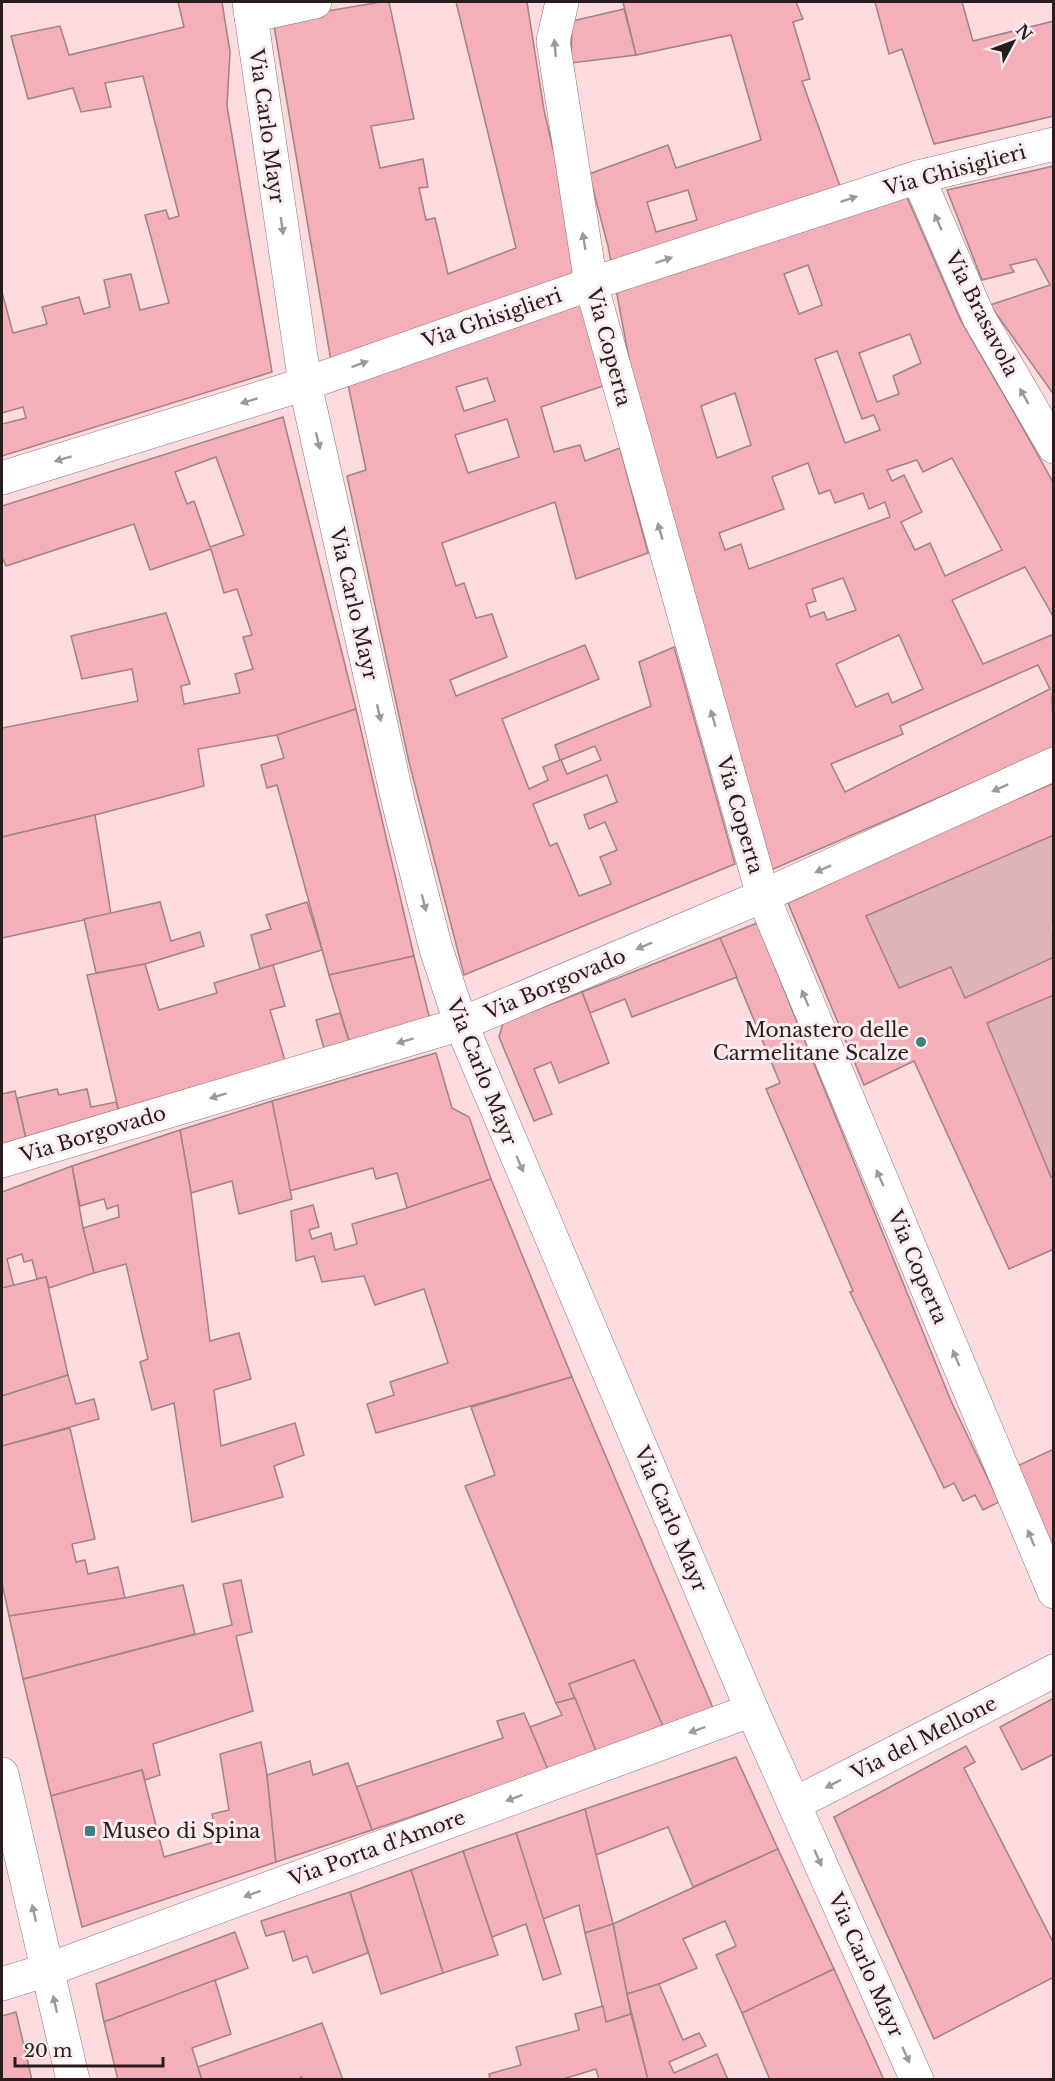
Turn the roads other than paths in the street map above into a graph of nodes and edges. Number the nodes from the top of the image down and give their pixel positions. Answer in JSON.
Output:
{"nodes":[{"id":1,"x":315,"y":2,"type":"edge"},
{"id":2,"x":562,"y":2,"type":"edge"},
{"id":3,"x":250,"y":9,"type":"edge"},
{"id":4,"x":1053,"y":144,"type":"edge"},
{"id":5,"x":918,"y":177,"type":"junction"},
{"id":6,"x":591,"y":284,"type":"junction"},
{"id":7,"x":305,"y":384,"type":"junction"},
{"id":8,"x":1053,"y":447,"type":"edge"},
{"id":9,"x":2,"y":478,"type":"edge"},
{"id":10,"x":1053,"y":764,"type":"edge"},
{"id":11,"x":762,"y":896,"type":"junction"},
{"id":12,"x":461,"y":1024,"type":"junction"},
{"id":13,"x":2,"y":1161,"type":"edge"},
{"id":14,"x":1053,"y":1592,"type":"edge"},
{"id":15,"x":1053,"y":1671,"type":"edge"},
{"id":16,"x":752,"y":1710,"type":"junction"},
{"id":17,"x":2,"y":1774,"type":"edge"},
{"id":18,"x":794,"y":1804,"type":"junction"},
{"id":19,"x":47,"y":1970,"type":"junction"},
{"id":20,"x":2,"y":1984,"type":"edge"},
{"id":21,"x":73,"y":2079,"type":"edge"},
{"id":22,"x":917,"y":2079,"type":"edge"}],
"edges":[{"from":1,"to":3,"type":"street"},
{"from":6,"to":2,"type":"street","name":"Via Coperta","one_way":true},
{"from":3,"to":7,"type":"street","name":"Via Carlo Mayr","one_way":true},
{"from":4,"to":5,"type":"street","name":"Via Ghisiglieri"},
{"from":6,"to":5,"type":"street","name":"Via Ghisiglieri","one_way":true},
{"from":8,"to":5,"type":"street","name":"Via Brasavola","one_way":true},
{"from":7,"to":6,"type":"street","name":"Via Ghisiglieri","one_way":true},
{"from":11,"to":6,"type":"street","name":"Via Coperta","one_way":true},
{"from":7,"to":9,"type":"street","name":"Via Ghisiglieri","one_way":true},
{"from":7,"to":12,"type":"street","name":"Via Carlo Mayr","one_way":true},
{"from":10,"to":11,"type":"street","name":"Via Borgovado","one_way":true},
{"from":11,"to":12,"type":"street","name":"Via Borgovado","one_way":true},
{"from":14,"to":11,"type":"street","name":"Via Coperta","one_way":true},
{"from":12,"to":13,"type":"street","name":"Via Borgovado","one_way":true},
{"from":12,"to":16,"type":"street","name":"Via Carlo Mayr","one_way":true},
{"from":15,"to":18,"type":"street","name":"Via del Mellone","one_way":true},
{"from":16,"to":18,"type":"street","name":"Via Carlo Mayr"},
{"from":16,"to":19,"type":"street","name":"Via Porta d'Amore","one_way":true},
{"from":19,"to":17,"type":"street","one_way":true},
{"from":18,"to":22,"type":"street","name":"Via Carlo Mayr","one_way":true},
{"from":19,"to":20,"type":"street","name":"Via Porta d'Amore"},
{"from":21,"to":19,"type":"street","one_way":true}]}
